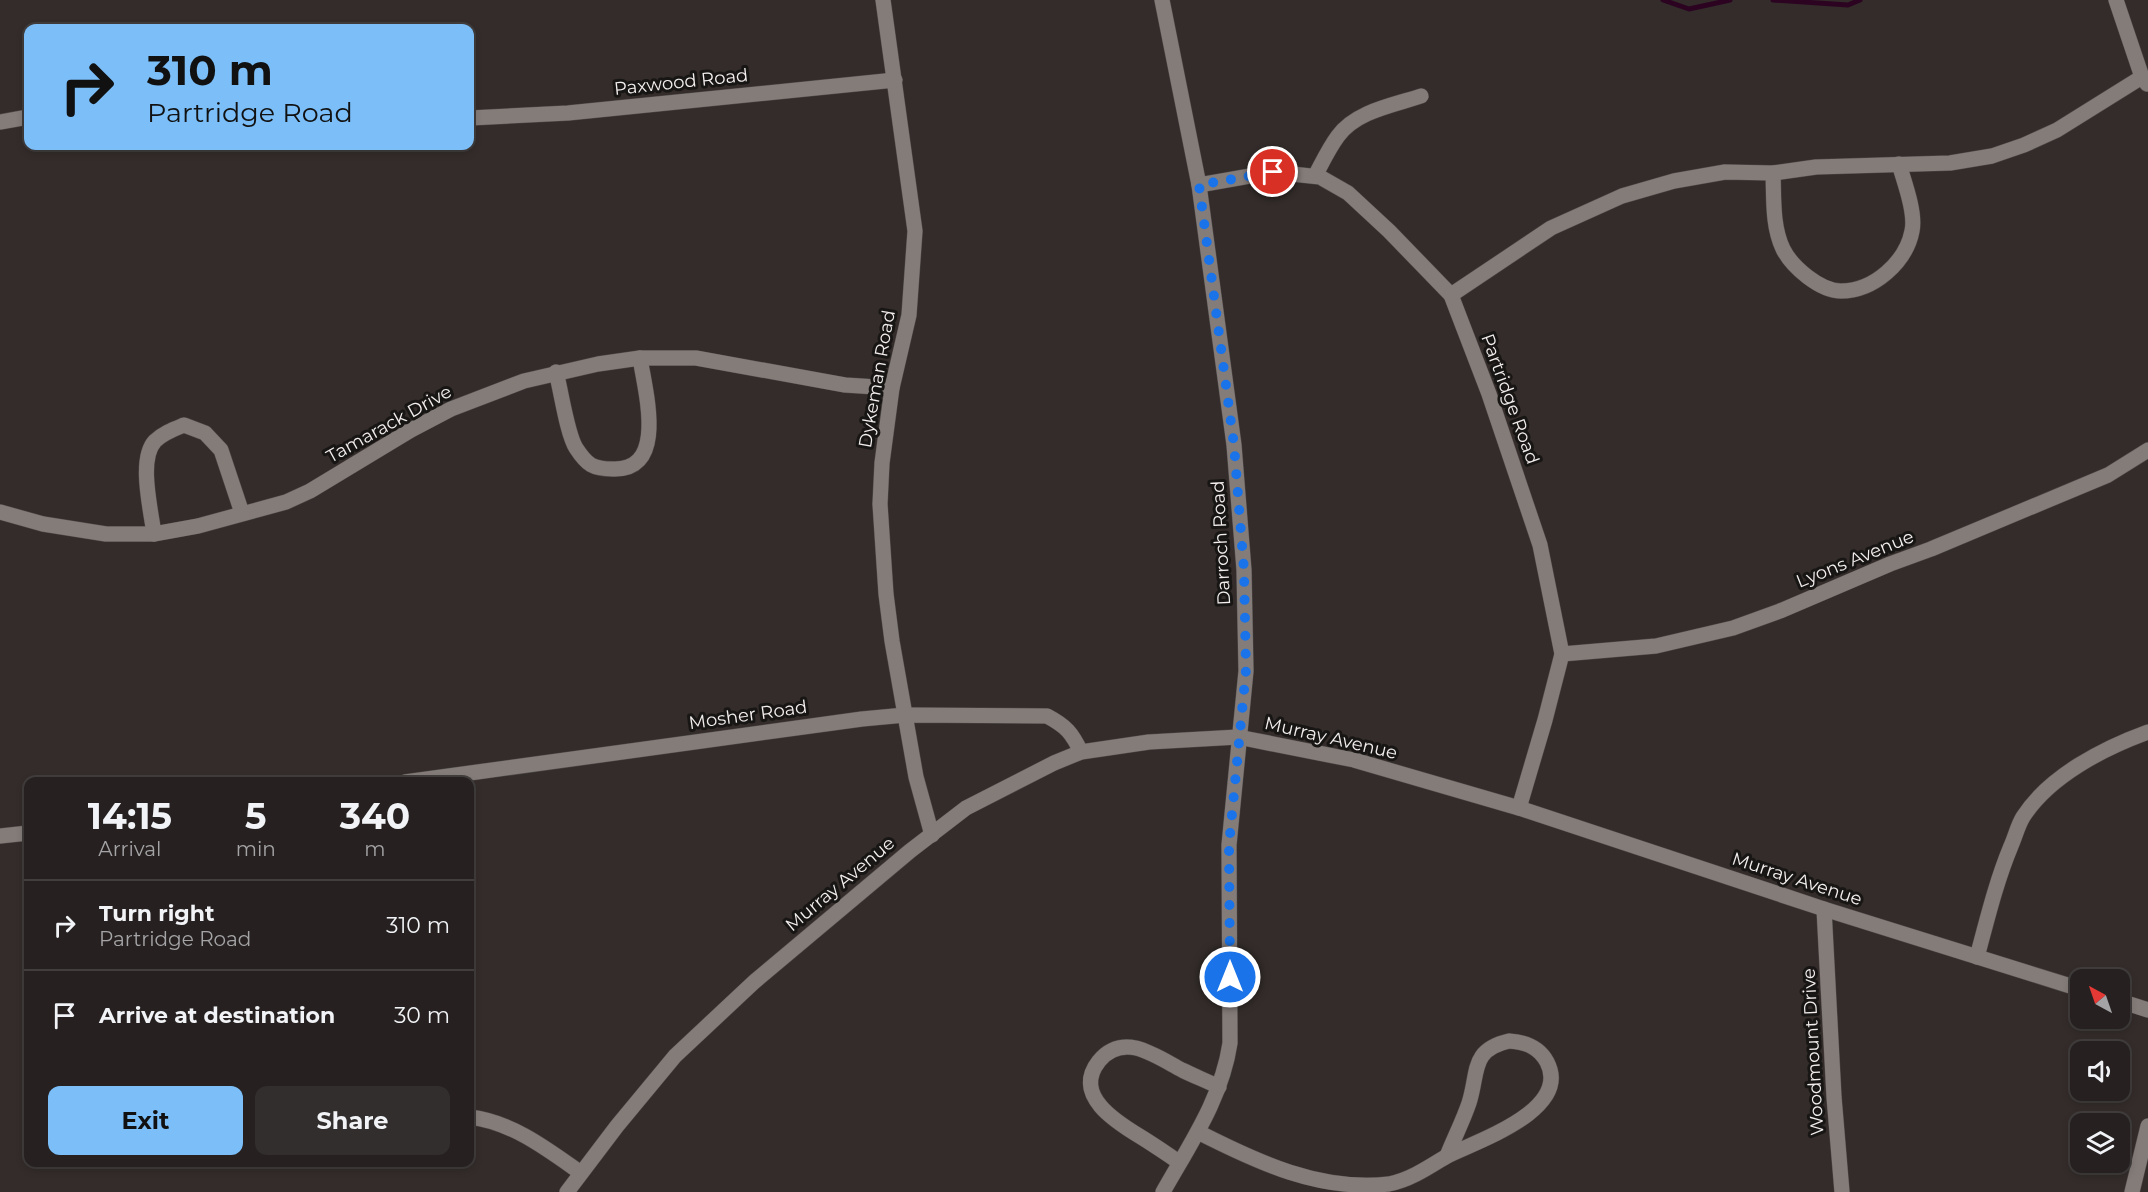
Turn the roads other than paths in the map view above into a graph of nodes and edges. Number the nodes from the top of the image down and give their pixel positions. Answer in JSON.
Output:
{"nodes":[{"id":1,"x":882,"y":0,"type":"edge"},
{"id":2,"x":1162,"y":0,"type":"edge"},
{"id":3,"x":2116,"y":0,"type":"edge"},
{"id":4,"x":895,"y":80,"type":"junction"},
{"id":5,"x":2145,"y":81,"type":"edge"},
{"id":6,"x":1421,"y":96,"type":"dead end"},
{"id":7,"x":24,"y":118,"type":"edge"},
{"id":8,"x":474,"y":118,"type":"edge"},
{"id":9,"x":0,"y":122,"type":"edge"},
{"id":10,"x":1899,"y":164,"type":"junction"},
{"id":11,"x":1773,"y":173,"type":"junction"},
{"id":12,"x":1315,"y":176,"type":"junction"},
{"id":13,"x":1199,"y":185,"type":"junction"},
{"id":14,"x":1451,"y":295,"type":"junction"},
{"id":15,"x":640,"y":358,"type":"junction"},
{"id":16,"x":556,"y":372,"type":"junction"},
{"id":17,"x":892,"y":388,"type":"junction"},
{"id":18,"x":2148,"y":450,"type":"edge"},
{"id":19,"x":0,"y":512,"type":"edge"},
{"id":20,"x":242,"y":513,"type":"junction"},
{"id":21,"x":153,"y":534,"type":"junction"},
{"id":22,"x":1562,"y":654,"type":"junction"},
{"id":23,"x":905,"y":715,"type":"junction"},
{"id":24,"x":2148,"y":732,"type":"edge"},
{"id":25,"x":1238,"y":737,"type":"junction"},
{"id":26,"x":1081,"y":752,"type":"junction"},
{"id":27,"x":441,"y":777,"type":"edge"},
{"id":28,"x":1519,"y":808,"type":"junction"},
{"id":29,"x":24,"y":833,"type":"edge"},
{"id":30,"x":932,"y":835,"type":"junction"},
{"id":31,"x":0,"y":836,"type":"edge"},
{"id":32,"x":1824,"y":909,"type":"junction"},
{"id":33,"x":1977,"y":957,"type":"junction"},
{"id":34,"x":2070,"y":986,"type":"edge"},
{"id":35,"x":2130,"y":1004,"type":"edge"},
{"id":36,"x":2148,"y":1010,"type":"edge"},
{"id":37,"x":1219,"y":1087,"type":"junction"},
{"id":38,"x":474,"y":1117,"type":"edge"},
{"id":39,"x":2148,"y":1126,"type":"edge"},
{"id":40,"x":1198,"y":1132,"type":"junction"},
{"id":41,"x":1447,"y":1156,"type":"junction"},
{"id":42,"x":1179,"y":1162,"type":"junction"},
{"id":43,"x":581,"y":1173,"type":"junction"},
{"id":44,"x":567,"y":1192,"type":"edge"},
{"id":45,"x":1163,"y":1192,"type":"edge"},
{"id":46,"x":1842,"y":1192,"type":"edge"},
{"id":47,"x":2132,"y":1192,"type":"edge"}],
"edges":[{"from":1,"to":4,"type":"street","name":"Dykeman Road"},
{"from":2,"to":13,"type":"street","name":"Darroch Road"},
{"from":3,"to":5,"type":"street"},
{"from":4,"to":8,"type":"street","name":"Paxwood Road"},
{"from":4,"to":17,"type":"street","name":"Dykeman Road"},
{"from":5,"to":10,"type":"street"},
{"from":6,"to":12,"type":"street"},
{"from":7,"to":9,"type":"street"},
{"from":10,"to":11,"type":"street"},
{"from":10,"to":11,"type":"street"},
{"from":11,"to":14,"type":"street"},
{"from":12,"to":13,"type":"street","name":"Partridge Road"},
{"from":12,"to":14,"type":"street","name":"Partridge Road"},
{"from":13,"to":25,"type":"street","name":"Darroch Road"},
{"from":14,"to":22,"type":"street","name":"Partridge Road"},
{"from":15,"to":16,"type":"street","name":"Tamarack Drive"},
{"from":15,"to":16,"type":"street"},
{"from":15,"to":17,"type":"street","name":"Tamarack Drive"},
{"from":16,"to":20,"type":"street","name":"Tamarack Drive"},
{"from":17,"to":23,"type":"street","name":"Dykeman Road"},
{"from":18,"to":22,"type":"street","name":"Lyons Avenue"},
{"from":19,"to":21,"type":"street","name":"Tamarack Drive"},
{"from":20,"to":21,"type":"street","name":"Tamarack Drive"},
{"from":20,"to":21,"type":"street"},
{"from":22,"to":28,"type":"street","name":"Partridge Road"},
{"from":23,"to":26,"type":"street","name":"Mosher Road"},
{"from":23,"to":27,"type":"street","name":"Mosher Road"},
{"from":23,"to":30,"type":"street","name":"Dykeman Road"},
{"from":24,"to":33,"type":"street"},
{"from":25,"to":26,"type":"street","name":"Murray Avenue"},
{"from":25,"to":28,"type":"street","name":"Murray Avenue"},
{"from":25,"to":37,"type":"street","name":"Darroch Road"},
{"from":26,"to":30,"type":"street","name":"Murray Avenue"},
{"from":28,"to":32,"type":"street","name":"Murray Avenue"},
{"from":29,"to":31,"type":"street"},
{"from":30,"to":43,"type":"street","name":"Murray Avenue"},
{"from":32,"to":33,"type":"street","name":"Murray Avenue"},
{"from":32,"to":46,"type":"street","name":"Woodmount Drive"},
{"from":33,"to":34,"type":"street","name":"Murray Avenue"},
{"from":35,"to":36,"type":"street"},
{"from":37,"to":40,"type":"street","name":"Darroch Road"},
{"from":37,"to":42,"type":"street"},
{"from":38,"to":43,"type":"street"},
{"from":39,"to":47,"type":"street"},
{"from":40,"to":41,"type":"street"},
{"from":40,"to":42,"type":"street","name":"Darroch Road"},
{"from":41,"to":41,"type":"street"},
{"from":42,"to":45,"type":"street","name":"Darroch Road"},
{"from":43,"to":44,"type":"street","name":"Murray Avenue"}]}
